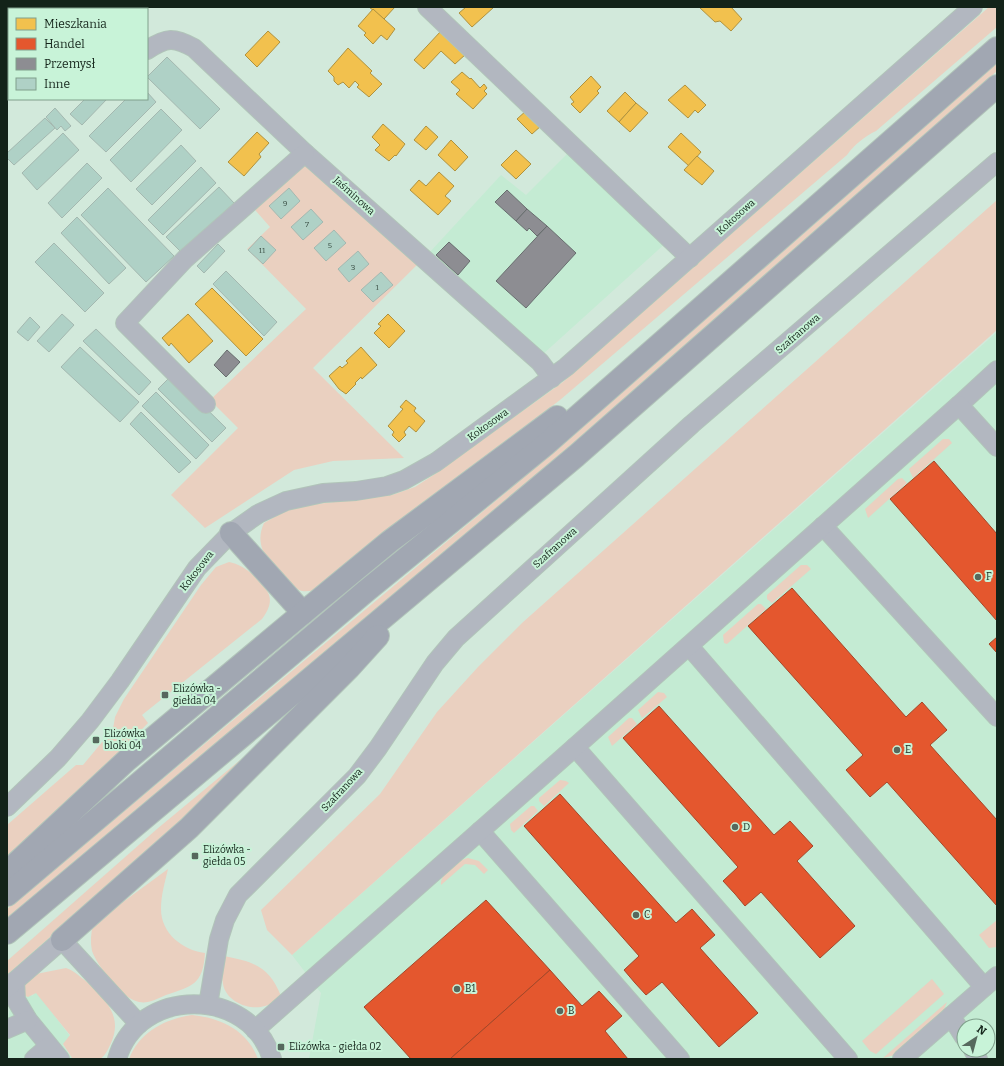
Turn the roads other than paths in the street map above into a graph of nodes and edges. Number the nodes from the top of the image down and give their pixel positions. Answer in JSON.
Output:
{"nodes":[{"id":1,"x":427,"y":7,"type":"edge"},
{"id":2,"x":973,"y":7,"type":"edge"},
{"id":3,"x":997,"y":48,"type":"edge"},
{"id":4,"x":148,"y":49,"type":"edge"},
{"id":5,"x":997,"y":86,"type":"edge"},
{"id":6,"x":305,"y":153,"type":"junction"},
{"id":7,"x":997,"y":162,"type":"edge"},
{"id":8,"x":690,"y":258,"type":"junction"},
{"id":9,"x":997,"y":370,"type":"edge"},
{"id":10,"x":625,"y":376,"type":"junction"},
{"id":11,"x":552,"y":378,"type":"junction"},
{"id":12,"x":206,"y":404,"type":"dead end"},
{"id":13,"x":959,"y":405,"type":"junction"},
{"id":14,"x":997,"y":447,"type":"edge"},
{"id":15,"x":823,"y":526,"type":"junction"},
{"id":16,"x":231,"y":533,"type":"junction"},
{"id":17,"x":434,"y":575,"type":"junction"},
{"id":18,"x":304,"y":614,"type":"junction"},
{"id":19,"x":689,"y":646,"type":"junction"},
{"id":20,"x":997,"y":716,"type":"edge"},
{"id":21,"x":576,"y":747,"type":"junction"},
{"id":22,"x":7,"y":807,"type":"edge"},
{"id":23,"x":480,"y":831,"type":"junction"},
{"id":24,"x":7,"y":872,"type":"edge"},
{"id":25,"x":7,"y":895,"type":"edge"},
{"id":26,"x":7,"y":933,"type":"edge"},
{"id":27,"x":62,"y":940,"type":"junction"},
{"id":28,"x":991,"y":981,"type":"edge"},
{"id":29,"x":11,"y":984,"type":"edge"},
{"id":30,"x":208,"y":1005,"type":"junction"},
{"id":31,"x":951,"y":1016,"type":"junction"},
{"id":32,"x":28,"y":1020,"type":"junction"},
{"id":33,"x":140,"y":1024,"type":"junction"},
{"id":34,"x":956,"y":1024,"type":"edge"},
{"id":35,"x":7,"y":1029,"type":"edge"},
{"id":36,"x":255,"y":1030,"type":"junction"},
{"id":37,"x":54,"y":1053,"type":"edge"},
{"id":38,"x":34,"y":1059,"type":"edge"},
{"id":39,"x":116,"y":1059,"type":"edge"},
{"id":40,"x":272,"y":1059,"type":"edge"},
{"id":41,"x":680,"y":1059,"type":"edge"},
{"id":42,"x":848,"y":1059,"type":"edge"},
{"id":43,"x":902,"y":1059,"type":"edge"}],
"edges":[{"from":1,"to":8,"type":"street"},
{"from":2,"to":8,"type":"street","name":"Kokosowa"},
{"from":3,"to":10,"type":"main road"},
{"from":4,"to":6,"type":"street","name":"Jaśminowa"},
{"from":5,"to":17,"type":"main road"},
{"from":6,"to":11,"type":"street","name":"Jaśminowa"},
{"from":6,"to":12,"type":"street"},
{"from":7,"to":30,"type":"street","name":"Szafranowa"},
{"from":8,"to":11,"type":"street","name":"Kokosowa"},
{"from":9,"to":13,"type":"street"},
{"from":10,"to":18,"type":"main road"},
{"from":10,"to":25,"type":"main road"},
{"from":11,"to":16,"type":"street","name":"Kokosowa"},
{"from":13,"to":14,"type":"street"},
{"from":13,"to":15,"type":"street"},
{"from":15,"to":19,"type":"street"},
{"from":15,"to":20,"type":"street"},
{"from":16,"to":18,"type":"main road"},
{"from":16,"to":22,"type":"street","name":"Kokosowa"},
{"from":17,"to":26,"type":"main road"},
{"from":17,"to":27,"type":"main road"},
{"from":18,"to":24,"type":"main road"},
{"from":19,"to":21,"type":"street"},
{"from":19,"to":28,"type":"street"},
{"from":21,"to":23,"type":"street"},
{"from":21,"to":42,"type":"street"},
{"from":23,"to":36,"type":"street"},
{"from":23,"to":41,"type":"street"},
{"from":27,"to":29,"type":"street"},
{"from":27,"to":33,"type":"street"},
{"from":28,"to":31,"type":"street"},
{"from":29,"to":32,"type":"street"},
{"from":30,"to":33,"type":"street"},
{"from":30,"to":36,"type":"street"},
{"from":31,"to":34,"type":"street"},
{"from":31,"to":43,"type":"street"},
{"from":32,"to":35,"type":"street"},
{"from":32,"to":37,"type":"street"},
{"from":33,"to":39,"type":"street"},
{"from":36,"to":40,"type":"street"},
{"from":37,"to":38,"type":"street"}]}
